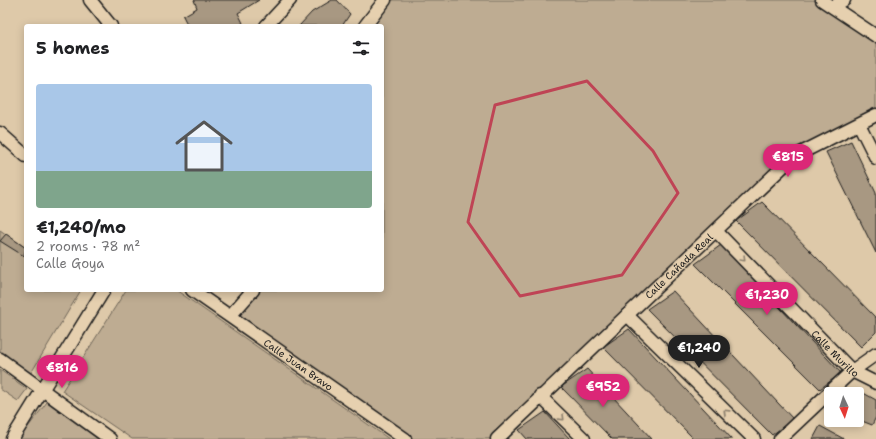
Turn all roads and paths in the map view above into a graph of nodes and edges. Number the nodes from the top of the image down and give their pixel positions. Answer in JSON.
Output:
{"nodes":[{"id":1,"x":90,"y":0,"type":"edge"},
{"id":2,"x":290,"y":0,"type":"edge"},
{"id":3,"x":385,"y":0,"type":"edge"},
{"id":4,"x":822,"y":0,"type":"edge"},
{"id":5,"x":844,"y":0,"type":"edge"},
{"id":6,"x":833,"y":7,"type":"junction"},
{"id":7,"x":109,"y":24,"type":"edge"},
{"id":8,"x":268,"y":24,"type":"edge"},
{"id":9,"x":367,"y":24,"type":"edge"},
{"id":10,"x":876,"y":36,"type":"edge"},
{"id":11,"x":876,"y":116,"type":"edge"},
{"id":12,"x":859,"y":124,"type":"junction"},
{"id":13,"x":0,"y":133,"type":"edge"},
{"id":14,"x":24,"y":154,"type":"edge"},
{"id":15,"x":876,"y":158,"type":"edge"},
{"id":16,"x":716,"y":231,"type":"junction"},
{"id":17,"x":103,"y":292,"type":"edge"},
{"id":18,"x":195,"y":292,"type":"edge"},
{"id":19,"x":251,"y":292,"type":"edge"},
{"id":20,"x":627,"y":315,"type":"junction"},
{"id":21,"x":230,"y":316,"type":"junction"},
{"id":22,"x":876,"y":354,"type":"edge"},
{"id":23,"x":0,"y":358,"type":"edge"},
{"id":24,"x":852,"y":371,"type":"junction"},
{"id":25,"x":876,"y":383,"type":"edge"},
{"id":26,"x":43,"y":390,"type":"junction"},
{"id":27,"x":540,"y":396,"type":"junction"},
{"id":28,"x":12,"y":439,"type":"edge"},
{"id":29,"x":110,"y":439,"type":"edge"},
{"id":30,"x":405,"y":439,"type":"edge"},
{"id":31,"x":497,"y":439,"type":"edge"},
{"id":32,"x":584,"y":439,"type":"edge"},
{"id":33,"x":754,"y":439,"type":"edge"},
{"id":34,"x":780,"y":439,"type":"edge"}],
"edges":[{"from":1,"to":7,"type":"street"},
{"from":2,"to":8,"type":"street"},
{"from":3,"to":9,"type":"street"},
{"from":4,"to":6,"type":"street"},
{"from":5,"to":6,"type":"street"},
{"from":6,"to":10,"type":"street"},
{"from":11,"to":12,"type":"street","name":"Calle Cañada Real"},
{"from":12,"to":15,"type":"street"},
{"from":12,"to":16,"type":"street","name":"Calle Cañada Real"},
{"from":13,"to":14,"type":"street"},
{"from":16,"to":20,"type":"street","name":"Calle Cañada Real"},
{"from":16,"to":24,"type":"street","name":"Calle Murillo","one_way":true},
{"from":17,"to":26,"type":"street"},
{"from":18,"to":21,"type":"street","name":"Calle Juan Bravo"},
{"from":19,"to":21,"type":"street"},
{"from":20,"to":27,"type":"street","name":"Calle Cañada Real"},
{"from":33,"to":20,"type":"street","one_way":true},
{"from":21,"to":30,"type":"street","name":"Calle Juan Bravo"},
{"from":22,"to":24,"type":"street"},
{"from":23,"to":26,"type":"street"},
{"from":24,"to":25,"type":"street","name":"Calle Murillo"},
{"from":24,"to":34,"type":"street"},
{"from":26,"to":28,"type":"street"},
{"from":26,"to":29,"type":"street"},
{"from":27,"to":31,"type":"street","name":"Calle Cañada Real"},
{"from":27,"to":32,"type":"street","one_way":true}]}
